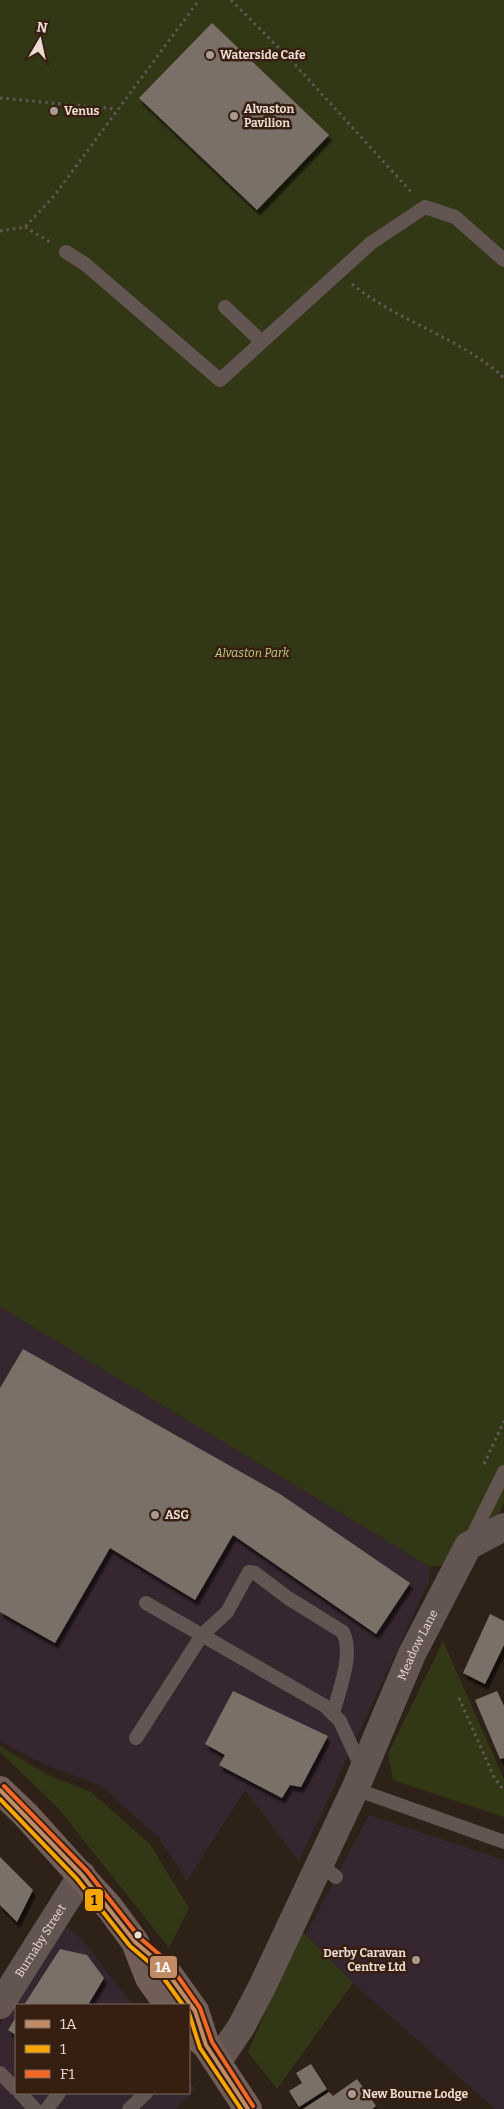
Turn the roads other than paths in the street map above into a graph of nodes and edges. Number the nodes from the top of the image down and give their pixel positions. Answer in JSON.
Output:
{"nodes":[{"id":1,"x":66,"y":252,"type":"road end"},
{"id":2,"x":504,"y":260,"type":"edge"},
{"id":3,"x":225,"y":307,"type":"dead end"},
{"id":4,"x":262,"y":342,"type":"junction"},
{"id":5,"x":504,"y":1472,"type":"edge"},
{"id":6,"x":504,"y":1527,"type":"edge"},
{"id":7,"x":468,"y":1546,"type":"junction"},
{"id":8,"x":146,"y":1603,"type":"dead end"},
{"id":9,"x":202,"y":1635,"type":"junction"},
{"id":10,"x":333,"y":1714,"type":"junction"},
{"id":11,"x":136,"y":1738,"type":"dead end"},
{"id":12,"x":359,"y":1780,"type":"junction"},
{"id":13,"x":0,"y":1790,"type":"edge"},
{"id":14,"x":504,"y":1842,"type":"edge"},
{"id":15,"x":82,"y":1875,"type":"junction"},
{"id":16,"x":134,"y":1942,"type":"junction"},
{"id":17,"x":167,"y":2004,"type":"edge"},
{"id":18,"x":0,"y":2005,"type":"edge"},
{"id":19,"x":204,"y":2046,"type":"edge"},
{"id":20,"x":0,"y":2073,"type":"edge"},
{"id":21,"x":15,"y":2088,"type":"edge"},
{"id":22,"x":21,"y":2094,"type":"edge"},
{"id":23,"x":58,"y":2094,"type":"edge"},
{"id":24,"x":145,"y":2094,"type":"edge"},
{"id":25,"x":35,"y":2109,"type":"edge"},
{"id":26,"x":46,"y":2109,"type":"edge"},
{"id":27,"x":129,"y":2109,"type":"edge"},
{"id":28,"x":248,"y":2109,"type":"edge"}],
"edges":[{"from":1,"to":4,"type":"lane"},
{"from":2,"to":4,"type":"lane"},
{"from":3,"to":4,"type":"lane"},
{"from":5,"to":7,"type":"lane","name":"Meadow Lane"},
{"from":6,"to":7,"type":"street"},
{"from":7,"to":12,"type":"street","name":"Meadow Lane"},
{"from":8,"to":9,"type":"lane"},
{"from":9,"to":10,"type":"lane"},
{"from":9,"to":10,"type":"lane"},
{"from":9,"to":11,"type":"lane"},
{"from":10,"to":12,"type":"lane"},
{"from":12,"to":14,"type":"lane"},
{"from":12,"to":19,"type":"street","name":"Meadow Lane"},
{"from":13,"to":15,"type":"main road"},
{"from":15,"to":16,"type":"main road"},
{"from":15,"to":18,"type":"street","name":"Burnaby Street"},
{"from":16,"to":17,"type":"main road"},
{"from":16,"to":19,"type":"main road"},
{"from":19,"to":28,"type":"main road"},
{"from":20,"to":21,"type":"lane"},
{"from":22,"to":25,"type":"lane"},
{"from":23,"to":26,"type":"lane"},
{"from":24,"to":27,"type":"lane"}]}
